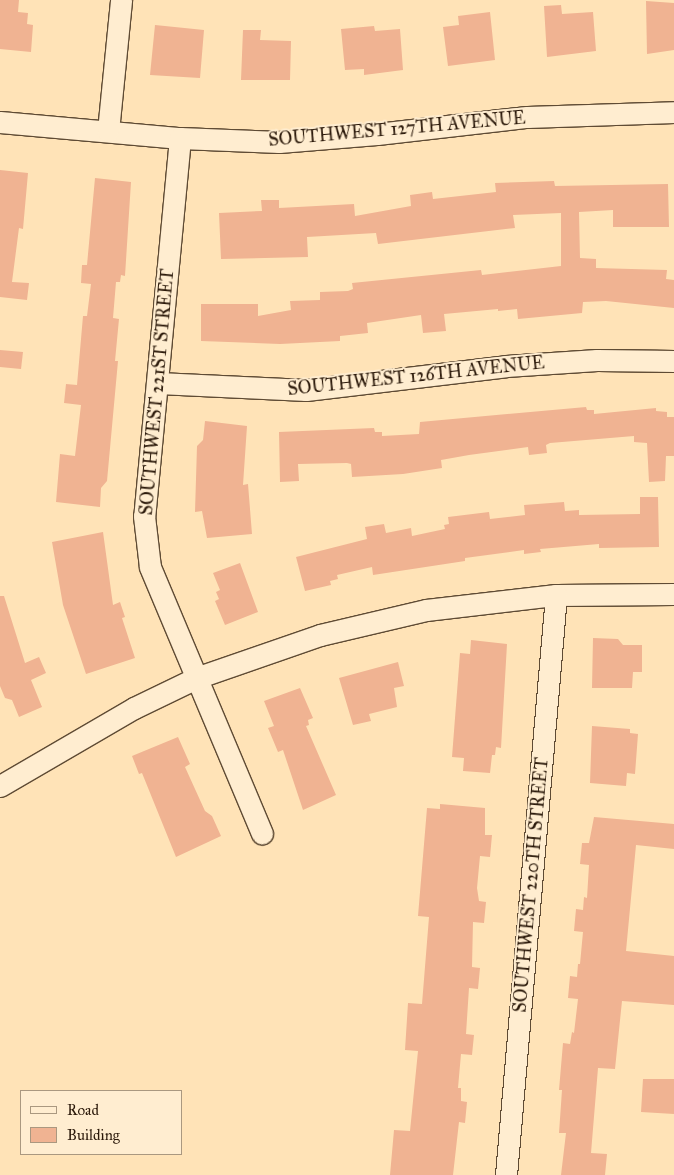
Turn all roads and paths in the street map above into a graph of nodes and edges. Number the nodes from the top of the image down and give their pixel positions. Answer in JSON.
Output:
{"nodes":[{"id":1,"x":121,"y":0,"type":"edge"},
{"id":2,"x":674,"y":112,"type":"edge"},
{"id":3,"x":0,"y":122,"type":"edge"},
{"id":4,"x":108,"y":131,"type":"junction"},
{"id":5,"x":180,"y":138,"type":"junction"},
{"id":6,"x":674,"y":361,"type":"edge"},
{"id":7,"x":158,"y":383,"type":"junction"},
{"id":8,"x":674,"y":594,"type":"edge"},
{"id":9,"x":556,"y":595,"type":"junction"},
{"id":10,"x":196,"y":678,"type":"junction"},
{"id":11,"x":0,"y":786,"type":"edge"},
{"id":12,"x":262,"y":833,"type":"dead end"},
{"id":13,"x":506,"y":1175,"type":"edge"}],
"edges":[{"from":1,"to":4,"type":"street"},
{"from":2,"to":5,"type":"street","name":"SOUTHWEST 127TH AVENUE"},
{"from":3,"to":4,"type":"street","name":"SOUTHWEST 127TH AVENUE"},
{"from":4,"to":5,"type":"street","name":"SOUTHWEST 127TH AVENUE"},
{"from":5,"to":7,"type":"street","name":"SOUTHWEST 221ST STREET"},
{"from":6,"to":7,"type":"street","name":"SOUTHWEST 126TH AVENUE"},
{"from":7,"to":10,"type":"street","name":"SOUTHWEST 221ST STREET"},
{"from":8,"to":9,"type":"street"},
{"from":9,"to":10,"type":"street"},
{"from":9,"to":13,"type":"street","name":"SOUTHWEST 220TH STREET"},
{"from":10,"to":11,"type":"street"},
{"from":10,"to":12,"type":"street","name":"SOUTHWEST 221ST STREET"}]}
